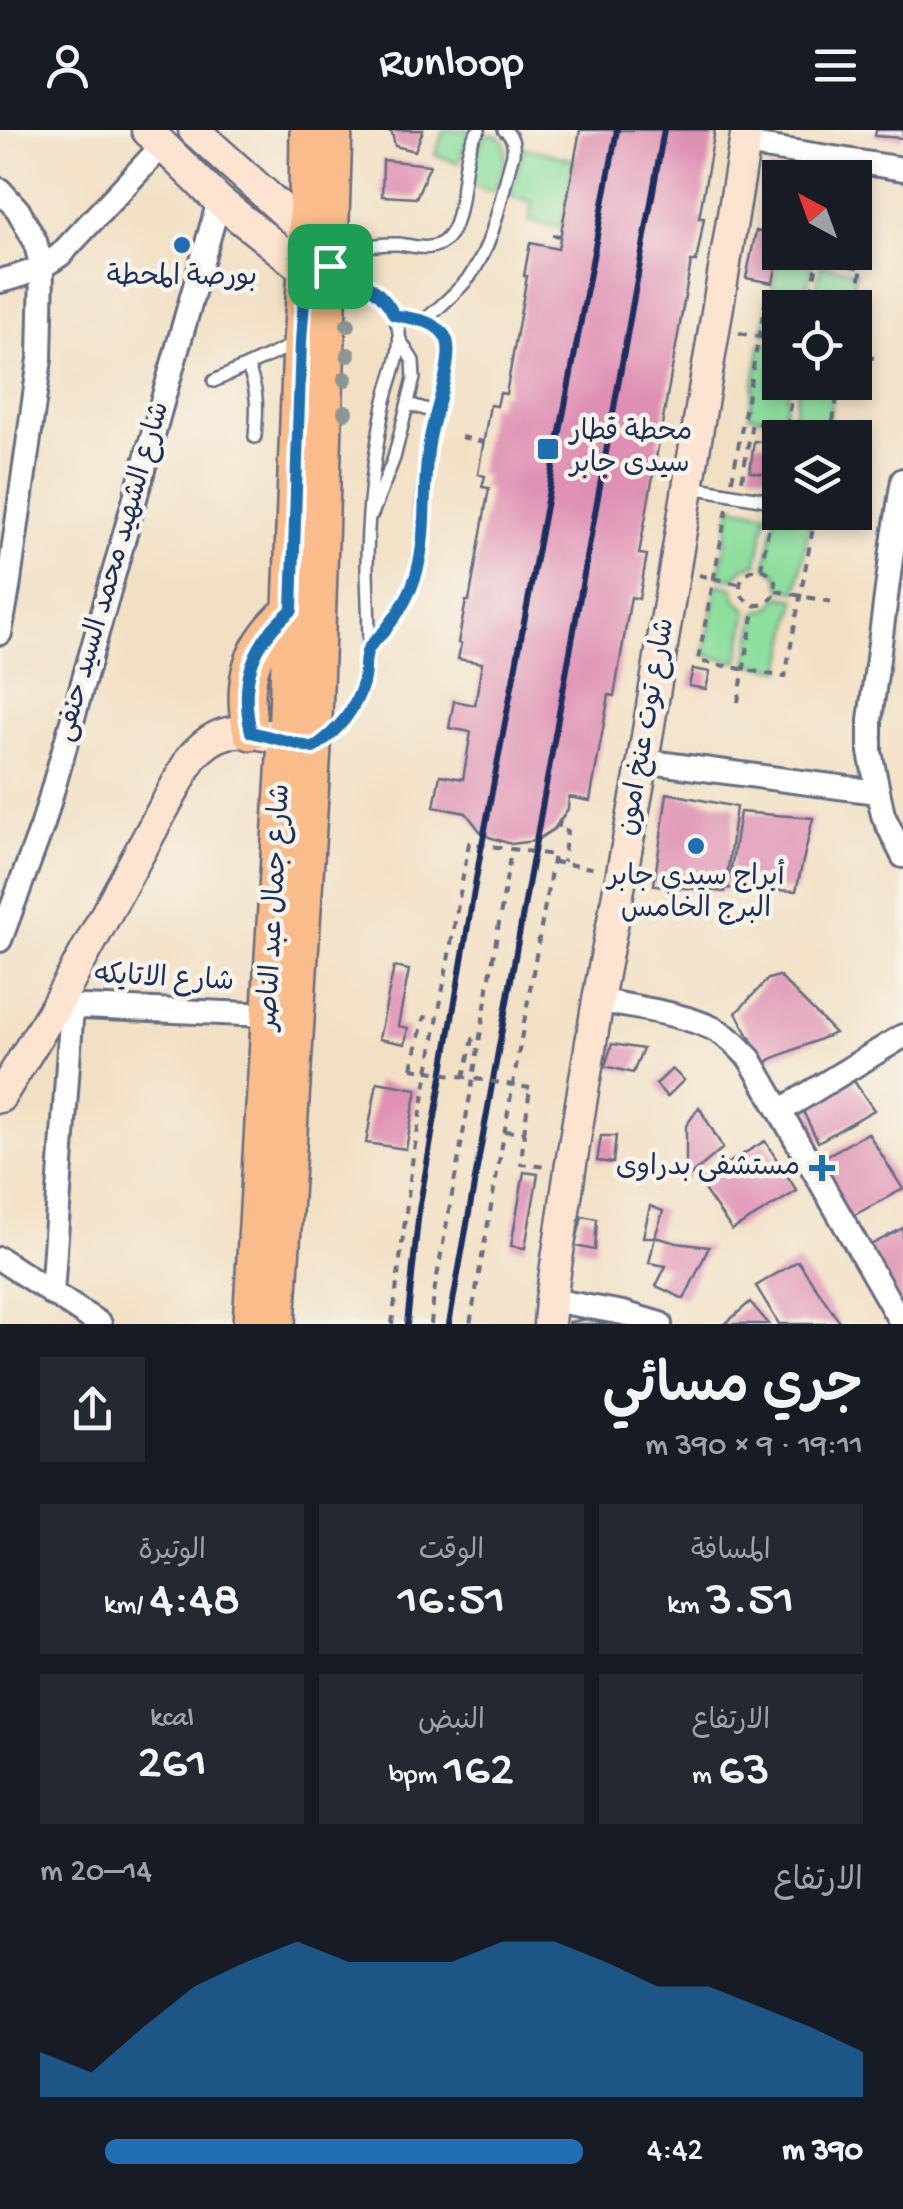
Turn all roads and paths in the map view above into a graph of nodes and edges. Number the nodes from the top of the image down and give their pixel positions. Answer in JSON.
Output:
{"nodes":[{"id":1,"x":194,"y":130,"type":"edge"},
{"id":2,"x":308,"y":130,"type":"edge"},
{"id":3,"x":334,"y":130,"type":"edge"},
{"id":4,"x":479,"y":130,"type":"edge"},
{"id":5,"x":504,"y":130,"type":"edge"},
{"id":6,"x":746,"y":137,"type":"edge"},
{"id":7,"x":155,"y":138,"type":"edge"},
{"id":8,"x":903,"y":168,"type":"edge"},
{"id":9,"x":0,"y":190,"type":"edge"},
{"id":10,"x":219,"y":201,"type":"junction"},
{"id":11,"x":552,"y":235,"type":"dead end"},
{"id":12,"x":561,"y":236,"type":"dead end"},
{"id":13,"x":320,"y":260,"type":"junction"},
{"id":14,"x":42,"y":268,"type":"junction"},
{"id":15,"x":0,"y":281,"type":"edge"},
{"id":16,"x":768,"y":288,"type":"dead end"},
{"id":17,"x":394,"y":315,"type":"junction"},
{"id":18,"x":424,"y":321,"type":"junction"},
{"id":19,"x":714,"y":328,"type":"junction"},
{"id":20,"x":760,"y":337,"type":"junction"},
{"id":21,"x":400,"y":340,"type":"junction"},
{"id":22,"x":301,"y":342,"type":"junction"},
{"id":23,"x":247,"y":366,"type":"junction"},
{"id":24,"x":214,"y":381,"type":"dead end"},
{"id":25,"x":408,"y":404,"type":"junction"},
{"id":26,"x":435,"y":412,"type":"junction"},
{"id":27,"x":762,"y":424,"type":"edge"},
{"id":28,"x":255,"y":437,"type":"dead end"},
{"id":29,"x":462,"y":438,"type":"dead end"},
{"id":30,"x":484,"y":442,"type":"dead end"},
{"id":31,"x":12,"y":476,"type":"edge"},
{"id":32,"x":903,"y":480,"type":"edge"},
{"id":33,"x":688,"y":486,"type":"junction"},
{"id":34,"x":730,"y":494,"type":"junction"},
{"id":35,"x":762,"y":503,"type":"edge"},
{"id":36,"x":368,"y":522,"type":"junction"},
{"id":37,"x":766,"y":530,"type":"edge"},
{"id":38,"x":812,"y":530,"type":"edge"},
{"id":39,"x":761,"y":569,"type":"junction"},
{"id":40,"x":674,"y":570,"type":"junction"},
{"id":41,"x":714,"y":578,"type":"junction"},
{"id":42,"x":740,"y":584,"type":"junction"},
{"id":43,"x":776,"y":591,"type":"junction"},
{"id":44,"x":800,"y":596,"type":"junction"},
{"id":45,"x":832,"y":602,"type":"dead end"},
{"id":46,"x":755,"y":605,"type":"junction"},
{"id":47,"x":292,"y":610,"type":"junction"},
{"id":48,"x":0,"y":633,"type":"edge"},
{"id":49,"x":367,"y":650,"type":"junction"},
{"id":50,"x":744,"y":669,"type":"junction"},
{"id":51,"x":738,"y":702,"type":"dead end"},
{"id":52,"x":251,"y":732,"type":"junction"},
{"id":53,"x":299,"y":744,"type":"junction"},
{"id":54,"x":643,"y":761,"type":"junction"},
{"id":55,"x":876,"y":792,"type":"junction"},
{"id":56,"x":560,"y":820,"type":"dead end"},
{"id":57,"x":512,"y":848,"type":"junction"},
{"id":58,"x":903,"y":856,"type":"edge"},
{"id":59,"x":553,"y":862,"type":"junction"},
{"id":60,"x":563,"y":864,"type":"junction"},
{"id":61,"x":582,"y":867,"type":"dead end"},
{"id":62,"x":0,"y":940,"type":"edge"},
{"id":63,"x":598,"y":1000,"type":"junction"},
{"id":64,"x":64,"y":1006,"type":"junction"},
{"id":65,"x":270,"y":1016,"type":"junction"},
{"id":66,"x":438,"y":1020,"type":"junction"},
{"id":67,"x":903,"y":1036,"type":"edge"},
{"id":68,"x":480,"y":1040,"type":"junction"},
{"id":69,"x":464,"y":1077,"type":"junction"},
{"id":70,"x":0,"y":1097,"type":"edge"},
{"id":71,"x":780,"y":1111,"type":"junction"},
{"id":72,"x":505,"y":1130,"type":"junction"},
{"id":73,"x":524,"y":1133,"type":"junction"},
{"id":74,"x":570,"y":1170,"type":"junction"},
{"id":75,"x":0,"y":1259,"type":"edge"},
{"id":76,"x":52,"y":1294,"type":"junction"},
{"id":77,"x":550,"y":1312,"type":"edge"},
{"id":78,"x":100,"y":1324,"type":"edge"},
{"id":79,"x":251,"y":1324,"type":"edge"},
{"id":80,"x":277,"y":1324,"type":"edge"},
{"id":81,"x":392,"y":1324,"type":"edge"},
{"id":82,"x":431,"y":1324,"type":"edge"},
{"id":83,"x":470,"y":1324,"type":"edge"},
{"id":84,"x":660,"y":1324,"type":"edge"},
{"id":85,"x":902,"y":1324,"type":"edge"}],
"edges":[{"from":1,"to":13,"type":"main road"},
{"from":2,"to":13,"type":"main road","name":"شارع جمال عبد الناصر"},
{"from":3,"to":13,"type":"main road","name":"شارع جمال عبد الناصر"},
{"from":4,"to":13,"type":"lane"},
{"from":5,"to":18,"type":"lane"},
{"from":6,"to":8,"type":"street"},
{"from":6,"to":19,"type":"main road","name":"شارع توت عنخ امون"},
{"from":7,"to":10,"type":"main road"},
{"from":7,"to":14,"type":"street"},
{"from":9,"to":14,"type":"street"},
{"from":10,"to":13,"type":"main road"},
{"from":10,"to":62,"type":"street","name":"شارع الشهيد محمد السيد حنفى"},
{"from":11,"to":12,"type":"path"},
{"from":13,"to":17,"type":"lane"},
{"from":13,"to":22,"type":"main road","name":"شارع جمال عبد الناصر"},
{"from":13,"to":53,"type":"main road","name":"شارع جمال عبد الناصر"},
{"from":14,"to":15,"type":"street"},
{"from":14,"to":31,"type":"street"},
{"from":16,"to":20,"type":"path"},
{"from":17,"to":18,"type":"lane"},
{"from":17,"to":21,"type":"lane"},
{"from":18,"to":26,"type":"lane"},
{"from":19,"to":20,"type":"path"},
{"from":19,"to":33,"type":"main road","name":"شارع توت عنخ امون"},
{"from":20,"to":27,"type":"path"},
{"from":21,"to":25,"type":"lane"},
{"from":21,"to":36,"type":"lane"},
{"from":22,"to":23,"type":"lane"},
{"from":22,"to":47,"type":"main road","name":"شارع جمال عبد الناصر"},
{"from":23,"to":24,"type":"lane"},
{"from":23,"to":28,"type":"lane"},
{"from":25,"to":26,"type":"lane"},
{"from":25,"to":36,"type":"lane"},
{"from":26,"to":49,"type":"lane"},
{"from":29,"to":30,"type":"path"},
{"from":31,"to":48,"type":"street"},
{"from":32,"to":55,"type":"street"},
{"from":33,"to":34,"type":"lane"},
{"from":33,"to":40,"type":"main road","name":"شارع توت عنخ امون"},
{"from":34,"to":35,"type":"lane"},
{"from":34,"to":41,"type":"path"},
{"from":36,"to":49,"type":"lane"},
{"from":37,"to":39,"type":"path"},
{"from":38,"to":44,"type":"path"},
{"from":39,"to":42,"type":"path"},
{"from":39,"to":43,"type":"path"},
{"from":40,"to":41,"type":"path"},
{"from":40,"to":54,"type":"main road","name":"شارع توت عنخ امون"},
{"from":41,"to":42,"type":"path"},
{"from":41,"to":50,"type":"path"},
{"from":42,"to":46,"type":"path"},
{"from":43,"to":44,"type":"path"},
{"from":43,"to":46,"type":"path"},
{"from":44,"to":45,"type":"path"},
{"from":44,"to":50,"type":"path"},
{"from":46,"to":50,"type":"path"},
{"from":47,"to":52,"type":"main road"},
{"from":47,"to":53,"type":"main road","name":"شارع جمال عبد الناصر"},
{"from":49,"to":53,"type":"lane"},
{"from":50,"to":51,"type":"path"},
{"from":52,"to":53,"type":"main road"},
{"from":52,"to":64,"type":"main road"},
{"from":53,"to":65,"type":"main road","name":"شارع جمال عبد الناصر"},
{"from":53,"to":80,"type":"main road","name":"شارع جمال عبد الناصر"},
{"from":54,"to":55,"type":"street"},
{"from":54,"to":63,"type":"main road","name":"شارع توت عنخ امون"},
{"from":55,"to":58,"type":"street"},
{"from":56,"to":60,"type":"path"},
{"from":57,"to":59,"type":"path"},
{"from":57,"to":66,"type":"path"},
{"from":57,"to":68,"type":"path"},
{"from":59,"to":60,"type":"path"},
{"from":59,"to":72,"type":"path"},
{"from":60,"to":61,"type":"path"},
{"from":63,"to":71,"type":"street"},
{"from":63,"to":74,"type":"main road","name":"شارع توت عنخ امون"},
{"from":64,"to":65,"type":"street","name":"شارع الاتايكه"},
{"from":64,"to":70,"type":"main road"},
{"from":64,"to":76,"type":"street"},
{"from":65,"to":79,"type":"main road","name":"شارع جمال عبد الناصر"},
{"from":66,"to":69,"type":"path","bridge":true},
{"from":66,"to":81,"type":"path"},
{"from":67,"to":71,"type":"street"},
{"from":68,"to":69,"type":"path"},
{"from":68,"to":82,"type":"path"},
{"from":69,"to":73,"type":"path","bridge":true},
{"from":71,"to":85,"type":"street"},
{"from":72,"to":73,"type":"path"},
{"from":72,"to":83,"type":"path"},
{"from":73,"to":74,"type":"path"},
{"from":74,"to":77,"type":"main road","name":"شارع توت عنخ امون"},
{"from":75,"to":76,"type":"street"},
{"from":76,"to":78,"type":"street"},
{"from":77,"to":84,"type":"street"}]}
